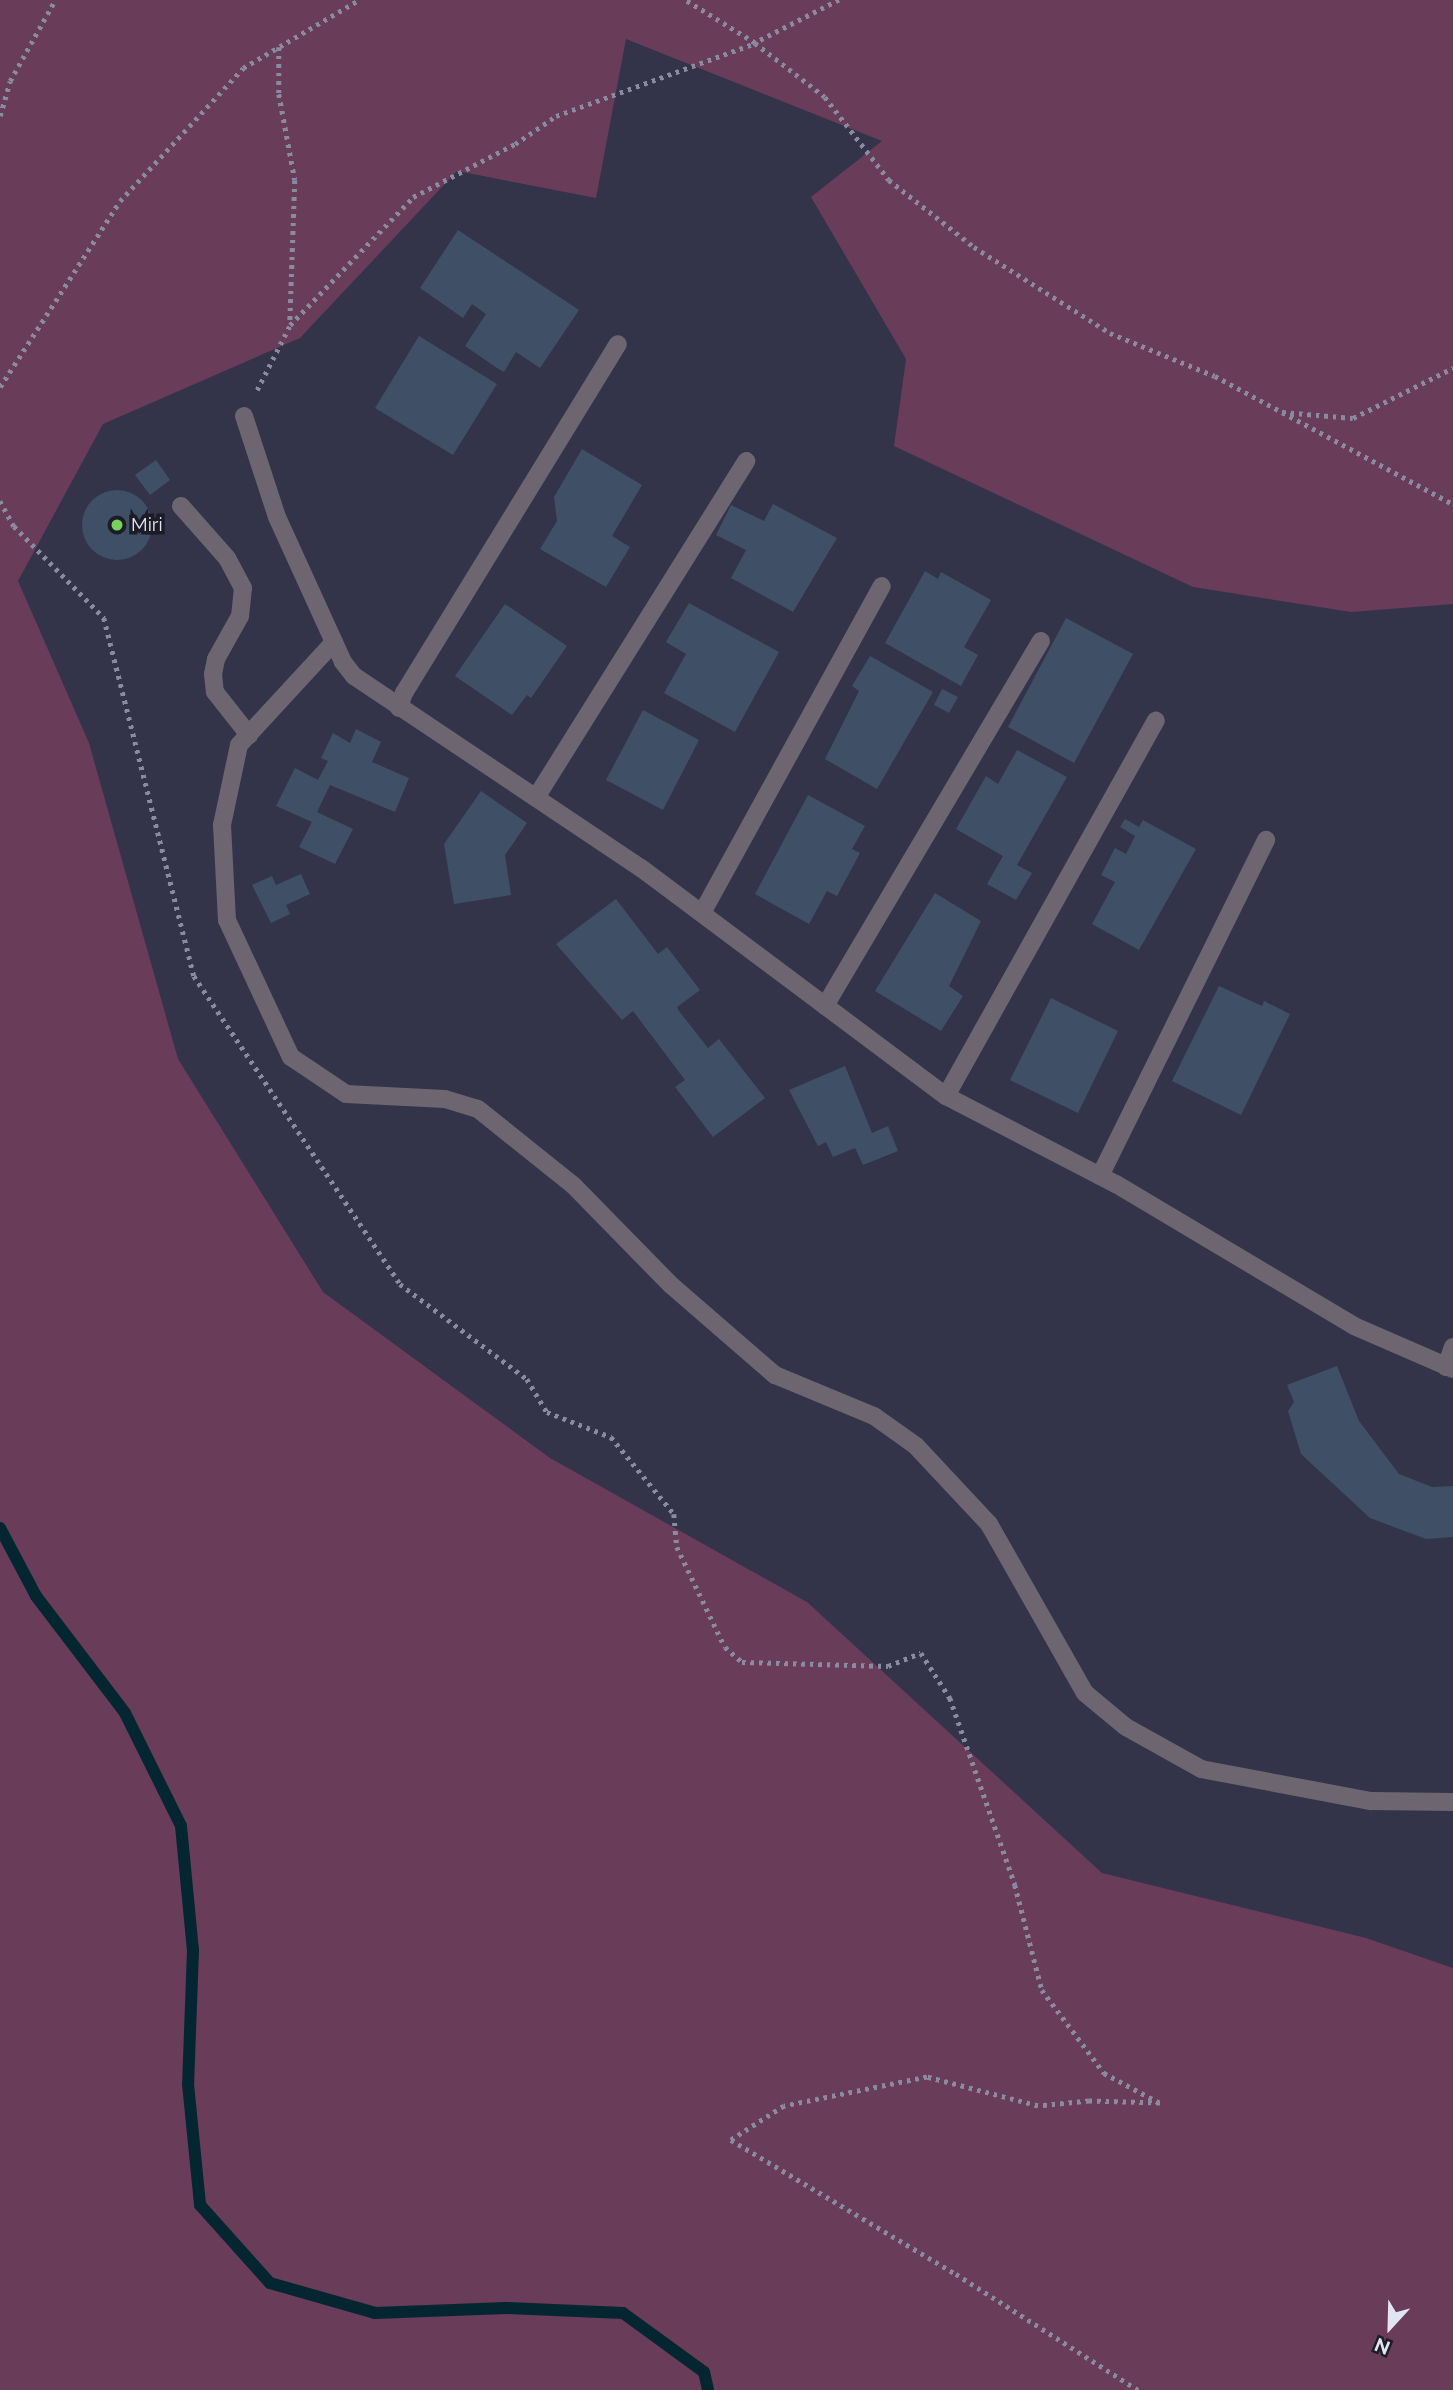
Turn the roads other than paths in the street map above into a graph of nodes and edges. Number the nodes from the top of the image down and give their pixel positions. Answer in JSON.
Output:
{"nodes":[{"id":1,"x":618,"y":344,"type":"dead end"},
{"id":2,"x":244,"y":416,"type":"road end"},
{"id":3,"x":746,"y":461,"type":"dead end"},
{"id":4,"x":181,"y":506,"type":"dead end"},
{"id":5,"x":882,"y":586,"type":"dead end"},
{"id":6,"x":1041,"y":641,"type":"dead end"},
{"id":7,"x":334,"y":642,"type":"junction"},
{"id":8,"x":400,"y":708,"type":"junction"},
{"id":9,"x":1156,"y":721,"type":"dead end"},
{"id":10,"x":248,"y":735,"type":"junction"},
{"id":11,"x":537,"y":796,"type":"junction"},
{"id":12,"x":1266,"y":841,"type":"dead end"},
{"id":13,"x":702,"y":913,"type":"junction"},
{"id":14,"x":825,"y":1006,"type":"junction"},
{"id":15,"x":946,"y":1096,"type":"junction"},
{"id":16,"x":1100,"y":1176,"type":"junction"},
{"id":17,"x":1453,"y":1347,"type":"edge"},
{"id":18,"x":1450,"y":1368,"type":"edge"},
{"id":19,"x":1453,"y":1802,"type":"edge"}],
"edges":[{"from":1,"to":8,"type":"street"},
{"from":2,"to":7,"type":"street"},
{"from":3,"to":11,"type":"street"},
{"from":4,"to":10,"type":"street"},
{"from":5,"to":13,"type":"street"},
{"from":6,"to":14,"type":"street"},
{"from":7,"to":8,"type":"street"},
{"from":7,"to":10,"type":"street"},
{"from":8,"to":11,"type":"street"},
{"from":9,"to":15,"type":"street"},
{"from":10,"to":19,"type":"street"},
{"from":11,"to":13,"type":"street"},
{"from":12,"to":16,"type":"street"},
{"from":13,"to":14,"type":"street"},
{"from":14,"to":15,"type":"street"},
{"from":15,"to":16,"type":"street"},
{"from":16,"to":18,"type":"street"},
{"from":17,"to":18,"type":"street"}]}
